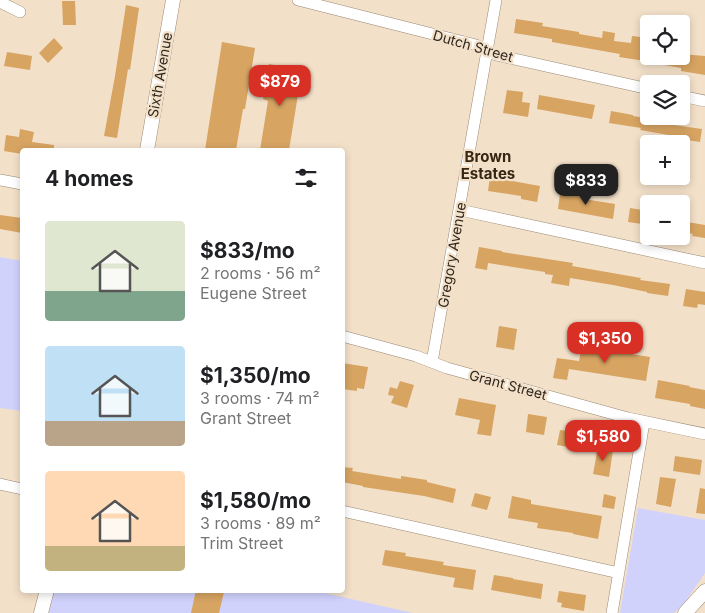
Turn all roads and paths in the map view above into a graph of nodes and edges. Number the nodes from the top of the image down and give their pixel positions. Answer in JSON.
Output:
{"nodes":[{"id":1,"x":173,"y":0,"type":"edge"},
{"id":2,"x":298,"y":0,"type":"edge"},
{"id":3,"x":496,"y":0,"type":"edge"},
{"id":4,"x":0,"y":2,"type":"edge"},
{"id":5,"x":20,"y":12,"type":"dead end"},
{"id":6,"x":487,"y":51,"type":"junction"},
{"id":7,"x":640,"y":87,"type":"edge"},
{"id":8,"x":690,"y":98,"type":"edge"},
{"id":9,"x":705,"y":101,"type":"edge"},
{"id":10,"x":147,"y":148,"type":"edge"},
{"id":11,"x":0,"y":180,"type":"edge"},
{"id":12,"x":20,"y":184,"type":"edge"},
{"id":13,"x":460,"y":210,"type":"junction"},
{"id":14,"x":705,"y":263,"type":"edge"},
{"id":15,"x":345,"y":337,"type":"edge"},
{"id":16,"x":432,"y":362,"type":"junction"},
{"id":17,"x":644,"y":422,"type":"junction"},
{"id":18,"x":705,"y":434,"type":"edge"},
{"id":19,"x":0,"y":484,"type":"edge"},
{"id":20,"x":20,"y":489,"type":"edge"},
{"id":21,"x":345,"y":512,"type":"edge"},
{"id":22,"x":619,"y":573,"type":"junction"},
{"id":23,"x":705,"y":591,"type":"edge"},
{"id":24,"x":46,"y":593,"type":"edge"},
{"id":25,"x":41,"y":613,"type":"edge"},
{"id":26,"x":612,"y":613,"type":"edge"},
{"id":27,"x":684,"y":613,"type":"edge"}],
"edges":[{"from":1,"to":10,"type":"street","name":"Sixth Avenue"},
{"from":2,"to":6,"type":"street","name":"Dutch Street"},
{"from":3,"to":6,"type":"street","name":"Gregory Avenue"},
{"from":4,"to":5,"type":"street"},
{"from":6,"to":7,"type":"street","name":"Dutch Street"},
{"from":6,"to":13,"type":"street","name":"Gregory Avenue"},
{"from":8,"to":9,"type":"street"},
{"from":11,"to":12,"type":"street"},
{"from":13,"to":14,"type":"street"},
{"from":13,"to":16,"type":"street","name":"Gregory Avenue"},
{"from":15,"to":16,"type":"street","name":"Grant Street"},
{"from":16,"to":17,"type":"street","name":"Grant Street"},
{"from":17,"to":18,"type":"street","name":"Grant Street"},
{"from":17,"to":22,"type":"street"},
{"from":19,"to":20,"type":"street"},
{"from":21,"to":22,"type":"street"},
{"from":22,"to":26,"type":"street"},
{"from":23,"to":27,"type":"street"},
{"from":24,"to":25,"type":"street"}]}
